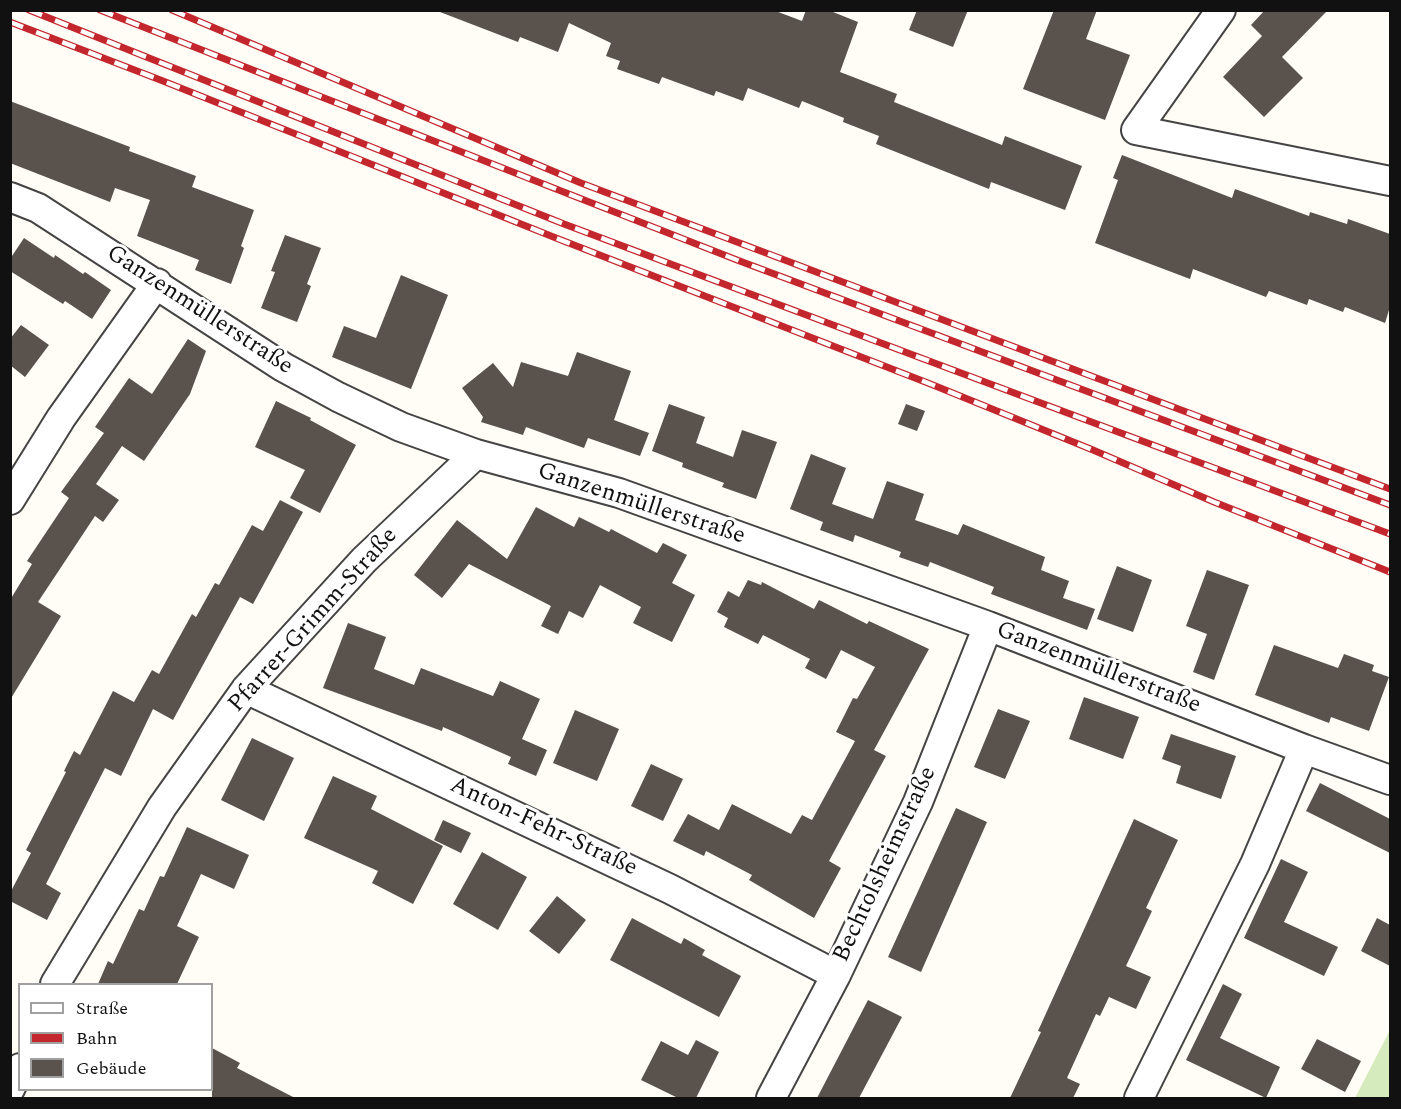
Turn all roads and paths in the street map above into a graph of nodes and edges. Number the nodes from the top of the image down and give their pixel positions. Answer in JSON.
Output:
{"nodes":[{"id":1,"x":1221,"y":10,"type":"edge"},
{"id":2,"x":1390,"y":181,"type":"edge"},
{"id":3,"x":10,"y":197,"type":"edge"},
{"id":4,"x":157,"y":283,"type":"junction"},
{"id":5,"x":476,"y":454,"type":"junction"},
{"id":6,"x":10,"y":500,"type":"edge"},
{"id":7,"x":987,"y":626,"type":"junction"},
{"id":8,"x":246,"y":689,"type":"junction"},
{"id":9,"x":1304,"y":749,"type":"junction"},
{"id":10,"x":1390,"y":780,"type":"edge"},
{"id":11,"x":836,"y":975,"type":"junction"},
{"id":12,"x":57,"y":983,"type":"edge"},
{"id":13,"x":18,"y":1072,"type":"edge"},
{"id":14,"x":10,"y":1089,"type":"edge"},
{"id":15,"x":771,"y":1098,"type":"edge"},
{"id":16,"x":1139,"y":1098,"type":"edge"}],
"edges":[{"from":1,"to":2,"type":"street"},
{"from":3,"to":4,"type":"street","name":"Ganzenmüllerstraße"},
{"from":4,"to":5,"type":"street","name":"Ganzenmüllerstraße"},
{"from":4,"to":6,"type":"street"},
{"from":5,"to":7,"type":"street","name":"Ganzenmüllerstraße"},
{"from":5,"to":8,"type":"street","name":"Pfarrer-Grimm-Straße"},
{"from":7,"to":9,"type":"street","name":"Ganzenmüllerstraße"},
{"from":7,"to":11,"type":"street","name":"Bechtolsheimstraße"},
{"from":8,"to":11,"type":"street","name":"Anton-Fehr-Straße"},
{"from":8,"to":12,"type":"street","name":"Pfarrer-Grimm-Straße"},
{"from":9,"to":10,"type":"street","name":"Ganzenmüllerstraße"},
{"from":9,"to":16,"type":"street"},
{"from":11,"to":15,"type":"street","name":"Bechtolsheimstraße"},
{"from":13,"to":14,"type":"street"}]}
